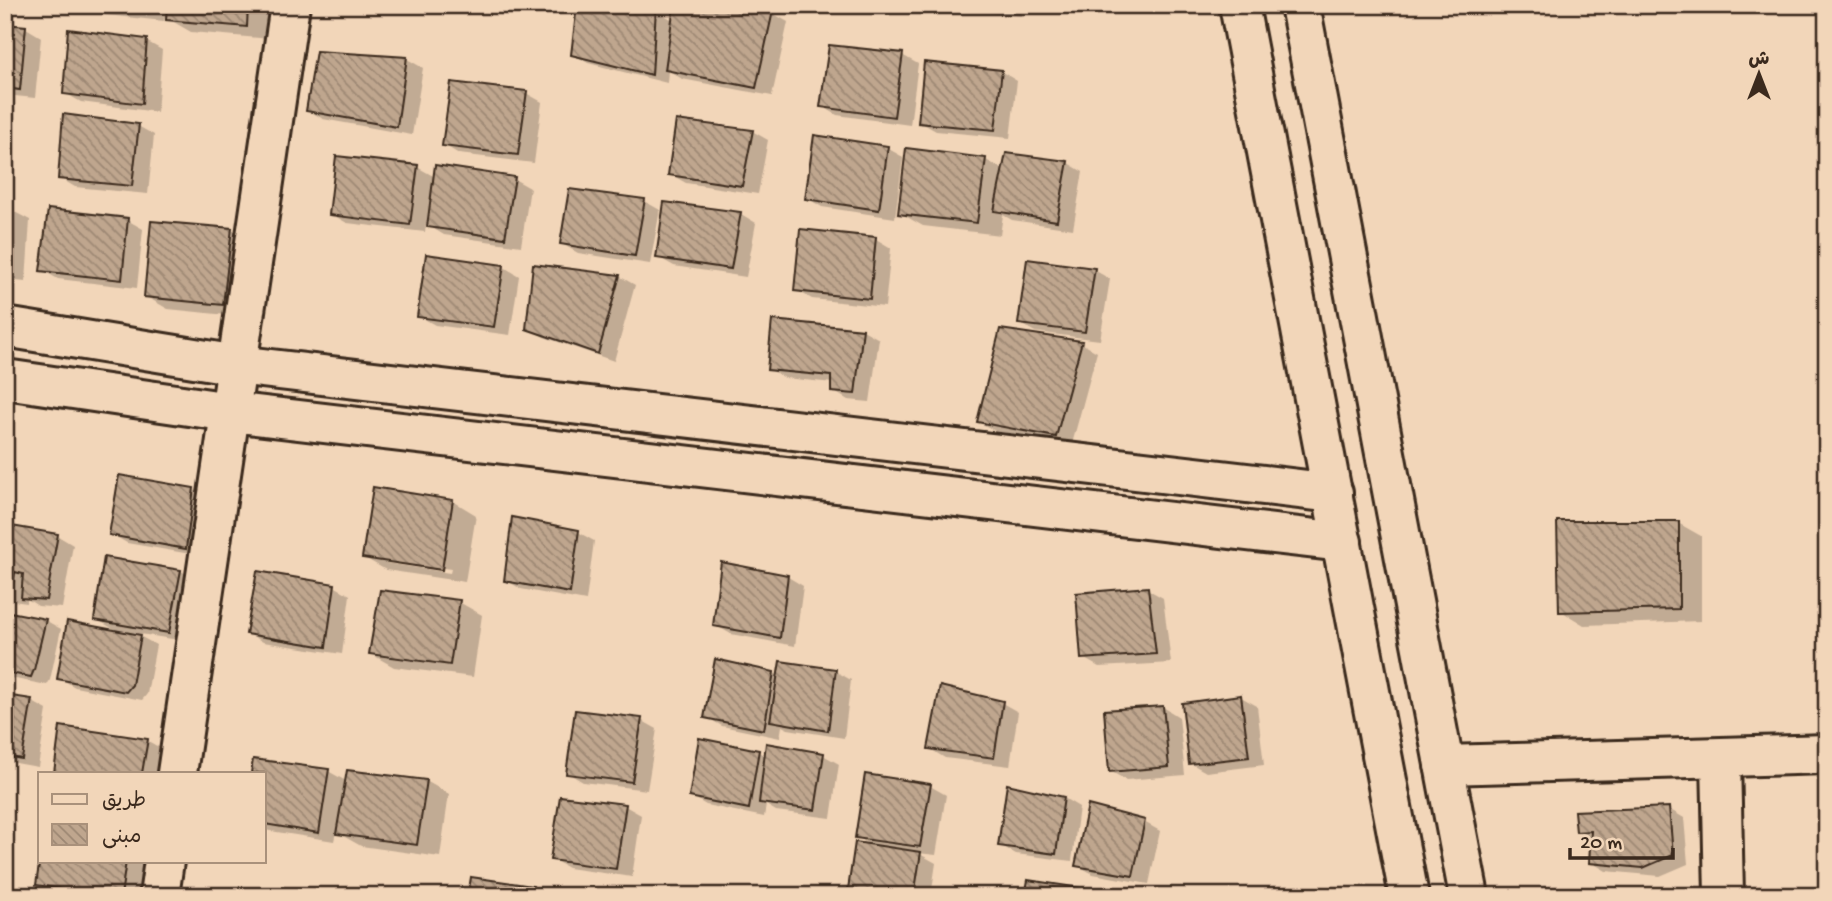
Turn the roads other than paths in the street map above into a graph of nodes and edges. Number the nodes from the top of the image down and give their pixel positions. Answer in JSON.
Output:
{"nodes":[{"id":1,"x":290,"y":5,"type":"edge"},
{"id":2,"x":1239,"y":5,"type":"edge"},
{"id":3,"x":1300,"y":5,"type":"edge"},
{"id":4,"x":5,"y":327,"type":"edge"},
{"id":5,"x":237,"y":365,"type":"junction"},
{"id":6,"x":5,"y":379,"type":"edge"},
{"id":7,"x":230,"y":412,"type":"junction"},
{"id":8,"x":1333,"y":493,"type":"junction"},
{"id":9,"x":1342,"y":542,"type":"junction"},
{"id":10,"x":1827,"y":754,"type":"edge"},
{"id":11,"x":1721,"y":759,"type":"junction"},
{"id":12,"x":1444,"y":765,"type":"junction"},
{"id":13,"x":177,"y":772,"type":"edge"},
{"id":14,"x":164,"y":862,"type":"edge"},
{"id":15,"x":159,"y":896,"type":"edge"},
{"id":16,"x":1409,"y":896,"type":"edge"},
{"id":17,"x":1469,"y":896,"type":"edge"},
{"id":18,"x":1724,"y":896,"type":"edge"}],
"edges":[{"from":1,"to":5,"type":"street"},
{"from":2,"to":8,"type":"street"},
{"from":3,"to":12,"type":"street"},
{"from":4,"to":5,"type":"street"},
{"from":5,"to":7,"type":"street"},
{"from":5,"to":8,"type":"street"},
{"from":6,"to":7,"type":"street"},
{"from":7,"to":9,"type":"street"},
{"from":7,"to":13,"type":"street"},
{"from":8,"to":9,"type":"street"},
{"from":9,"to":16,"type":"street"},
{"from":10,"to":11,"type":"street"},
{"from":11,"to":12,"type":"street"},
{"from":11,"to":18,"type":"street"},
{"from":12,"to":17,"type":"street"},
{"from":14,"to":15,"type":"street"}]}
